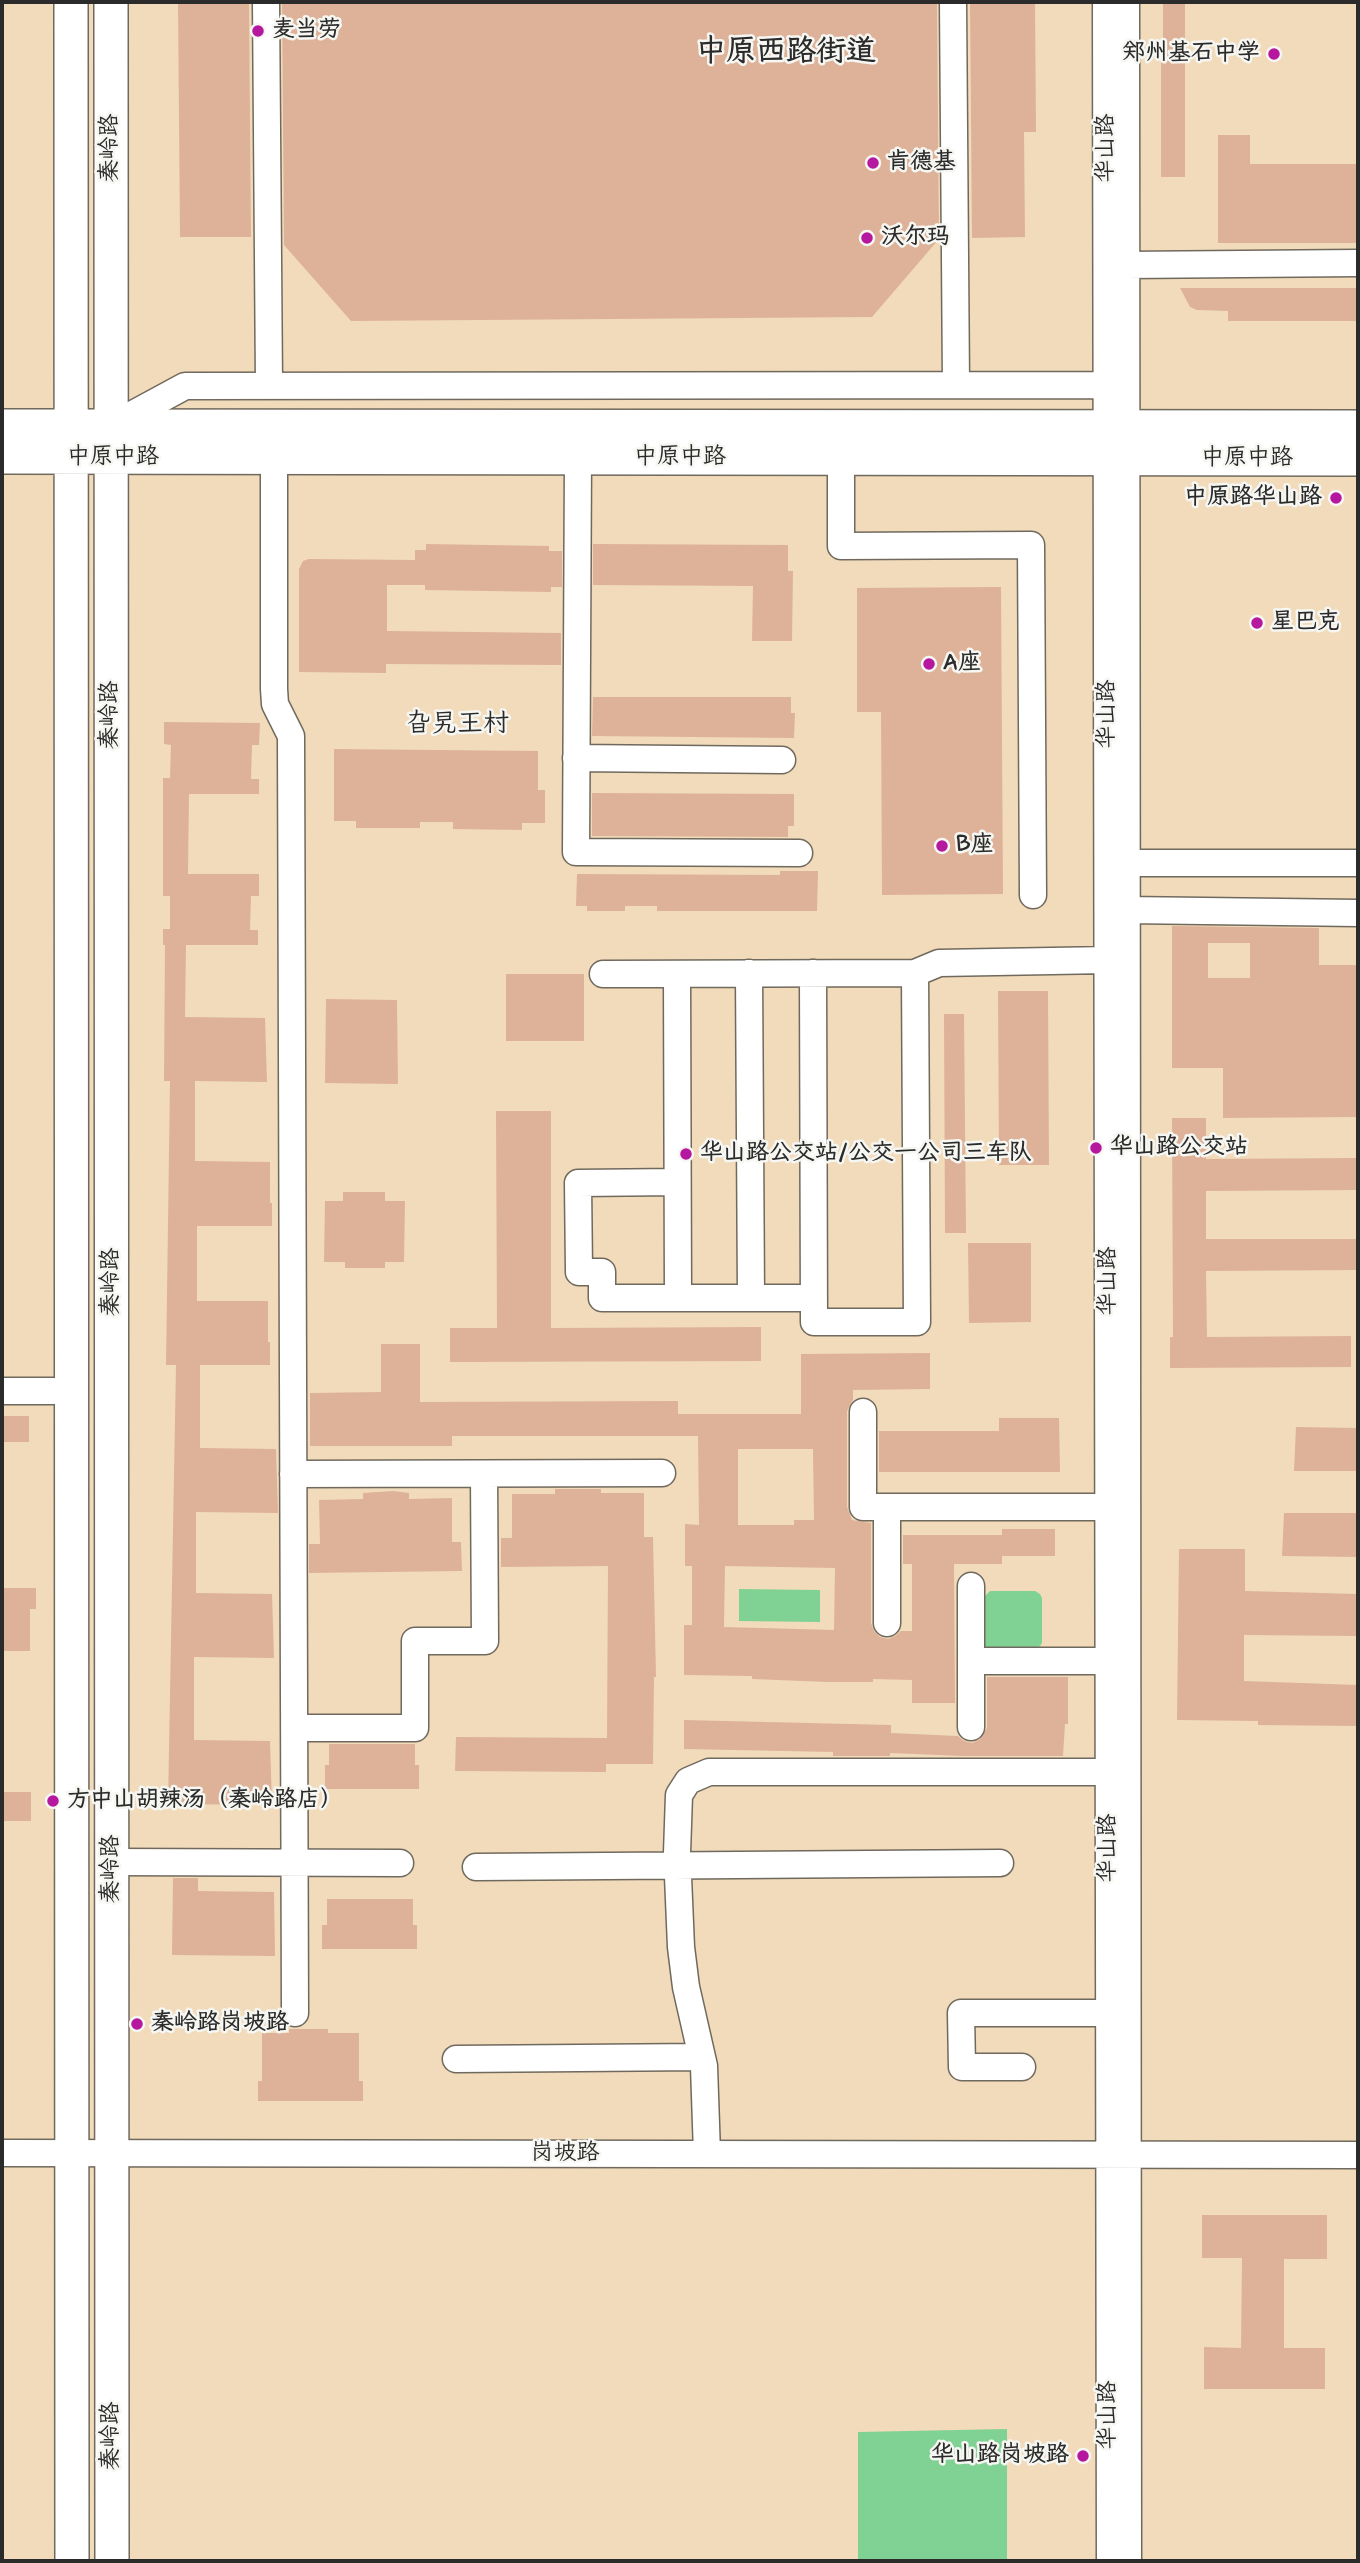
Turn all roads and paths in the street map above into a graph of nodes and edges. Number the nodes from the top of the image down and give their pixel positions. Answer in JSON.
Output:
{"nodes":[{"id":1,"x":71,"y":2,"type":"edge"},
{"id":2,"x":111,"y":2,"type":"edge"},
{"id":3,"x":266,"y":2,"type":"edge"},
{"id":4,"x":953,"y":2,"type":"edge"},
{"id":5,"x":1107,"y":2,"type":"edge"},
{"id":6,"x":1126,"y":2,"type":"edge"},
{"id":7,"x":1358,"y":263,"type":"edge"},
{"id":8,"x":1126,"y":265,"type":"junction"},
{"id":9,"x":956,"y":385,"type":"junction"},
{"id":10,"x":1107,"y":385,"type":"junction"},
{"id":11,"x":269,"y":386,"type":"junction"},
{"id":12,"x":2,"y":426,"type":"edge"},
{"id":13,"x":1358,"y":427,"type":"edge"},
{"id":14,"x":72,"y":442,"type":"junction"},
{"id":15,"x":111,"y":442,"type":"junction"},
{"id":16,"x":1117,"y":443,"type":"junction"},
{"id":17,"x":2,"y":457,"type":"edge"},
{"id":18,"x":274,"y":458,"type":"junction"},
{"id":19,"x":578,"y":458,"type":"junction"},
{"id":20,"x":841,"y":458,"type":"junction"},
{"id":21,"x":1358,"y":459,"type":"edge"},
{"id":22,"x":576,"y":758,"type":"junction"},
{"id":23,"x":782,"y":760,"type":"dead end"},
{"id":24,"x":799,"y":853,"type":"dead end"},
{"id":25,"x":1127,"y":863,"type":"junction"},
{"id":26,"x":1358,"y":863,"type":"edge"},
{"id":27,"x":1033,"y":895,"type":"dead end"},
{"id":28,"x":1127,"y":910,"type":"junction"},
{"id":29,"x":1358,"y":913,"type":"edge"},
{"id":30,"x":1108,"y":960,"type":"junction"},
{"id":31,"x":813,"y":973,"type":"junction"},
{"id":32,"x":915,"y":973,"type":"junction"},
{"id":33,"x":603,"y":974,"type":"dead end"},
{"id":34,"x":677,"y":974,"type":"junction"},
{"id":35,"x":749,"y":974,"type":"junction"},
{"id":36,"x":677,"y":1182,"type":"junction"},
{"id":37,"x":678,"y":1298,"type":"junction"},
{"id":38,"x":751,"y":1298,"type":"junction"},
{"id":39,"x":814,"y":1298,"type":"junction"},
{"id":40,"x":2,"y":1391,"type":"edge"},
{"id":41,"x":72,"y":1391,"type":"junction"},
{"id":42,"x":863,"y":1412,"type":"dead end"},
{"id":43,"x":662,"y":1473,"type":"dead end"},
{"id":44,"x":293,"y":1474,"type":"junction"},
{"id":45,"x":484,"y":1474,"type":"junction"},
{"id":46,"x":887,"y":1507,"type":"junction"},
{"id":47,"x":1109,"y":1507,"type":"junction"},
{"id":48,"x":971,"y":1586,"type":"dead end"},
{"id":49,"x":887,"y":1623,"type":"dead end"},
{"id":50,"x":971,"y":1661,"type":"junction"},
{"id":51,"x":1109,"y":1661,"type":"junction"},
{"id":52,"x":971,"y":1727,"type":"dead end"},
{"id":53,"x":293,"y":1728,"type":"junction"},
{"id":54,"x":1358,"y":1734,"type":"edge"},
{"id":55,"x":1109,"y":1772,"type":"junction"},
{"id":56,"x":112,"y":1862,"type":"junction"},
{"id":57,"x":294,"y":1863,"type":"junction"},
{"id":58,"x":400,"y":1863,"type":"dead end"},
{"id":59,"x":1000,"y":1863,"type":"dead end"},
{"id":60,"x":677,"y":1866,"type":"junction"},
{"id":61,"x":476,"y":1867,"type":"dead end"},
{"id":62,"x":295,"y":2013,"type":"dead end"},
{"id":63,"x":1109,"y":2013,"type":"junction"},
{"id":64,"x":702,"y":2057,"type":"junction"},
{"id":65,"x":456,"y":2059,"type":"dead end"},
{"id":66,"x":1022,"y":2067,"type":"dead end"},
{"id":67,"x":2,"y":2154,"type":"edge"},
{"id":68,"x":72,"y":2154,"type":"junction"},
{"id":69,"x":112,"y":2154,"type":"junction"},
{"id":70,"x":707,"y":2154,"type":"junction"},
{"id":71,"x":1119,"y":2154,"type":"junction"},
{"id":72,"x":1358,"y":2155,"type":"edge"},
{"id":73,"x":72,"y":2561,"type":"edge"},
{"id":74,"x":112,"y":2561,"type":"edge"},
{"id":75,"x":1110,"y":2561,"type":"edge"},
{"id":76,"x":1128,"y":2561,"type":"edge"}],
"edges":[{"from":1,"to":14,"type":"main road","name":"秦岭路"},
{"from":2,"to":15,"type":"main road","name":"秦岭路"},
{"from":3,"to":11,"type":"street"},
{"from":4,"to":9,"type":"street"},
{"from":5,"to":10,"type":"street","name":"华山路"},
{"from":6,"to":8,"type":"street","name":"华山路"},
{"from":7,"to":8,"type":"street"},
{"from":8,"to":16,"type":"street","name":"华山路"},
{"from":9,"to":10,"type":"street"},
{"from":9,"to":11,"type":"street"},
{"from":10,"to":16,"type":"street","name":"华山路"},
{"from":11,"to":15,"type":"street"},
{"from":12,"to":14,"type":"main road","name":"中原中路"},
{"from":13,"to":16,"type":"main road","name":"中原中路"},
{"from":14,"to":15,"type":"main road","name":"中原中路"},
{"from":14,"to":17,"type":"main road","name":"中原中路"},
{"from":14,"to":41,"type":"main road","name":"秦岭路"},
{"from":15,"to":16,"type":"main road","name":"中原中路"},
{"from":15,"to":18,"type":"main road","name":"中原中路"},
{"from":15,"to":56,"type":"main road","name":"秦岭路"},
{"from":16,"to":20,"type":"main road","name":"中原中路"},
{"from":16,"to":21,"type":"main road","name":"中原中路"},
{"from":16,"to":25,"type":"street","name":"华山路"},
{"from":16,"to":30,"type":"street","name":"华山路"},
{"from":18,"to":19,"type":"main road","name":"中原中路"},
{"from":18,"to":44,"type":"street"},
{"from":19,"to":20,"type":"main road","name":"中原中路"},
{"from":19,"to":22,"type":"street"},
{"from":20,"to":27,"type":"street"},
{"from":22,"to":23,"type":"street"},
{"from":22,"to":24,"type":"street"},
{"from":25,"to":26,"type":"street"},
{"from":25,"to":28,"type":"street","name":"华山路"},
{"from":28,"to":29,"type":"street"},
{"from":28,"to":71,"type":"street","name":"华山路"},
{"from":30,"to":32,"type":"street"},
{"from":30,"to":47,"type":"street","name":"华山路"},
{"from":31,"to":32,"type":"street"},
{"from":31,"to":35,"type":"street"},
{"from":31,"to":39,"type":"street"},
{"from":32,"to":39,"type":"street"},
{"from":33,"to":34,"type":"street"},
{"from":34,"to":35,"type":"street"},
{"from":34,"to":36,"type":"street"},
{"from":35,"to":38,"type":"street"},
{"from":36,"to":37,"type":"street"},
{"from":36,"to":37,"type":"street"},
{"from":37,"to":38,"type":"street"},
{"from":38,"to":39,"type":"street"},
{"from":40,"to":41,"type":"street"},
{"from":41,"to":68,"type":"main road","name":"秦岭路"},
{"from":42,"to":46,"type":"street"},
{"from":43,"to":45,"type":"street"},
{"from":44,"to":45,"type":"street"},
{"from":44,"to":53,"type":"street"},
{"from":45,"to":53,"type":"street"},
{"from":46,"to":47,"type":"street"},
{"from":46,"to":49,"type":"street"},
{"from":47,"to":51,"type":"street","name":"华山路"},
{"from":48,"to":50,"type":"street"},
{"from":50,"to":51,"type":"street"},
{"from":50,"to":52,"type":"street"},
{"from":51,"to":55,"type":"street","name":"华山路"},
{"from":53,"to":57,"type":"street"},
{"from":54,"to":72,"type":"path"},
{"from":55,"to":60,"type":"street"},
{"from":55,"to":63,"type":"street","name":"华山路"},
{"from":56,"to":57,"type":"street"},
{"from":56,"to":69,"type":"main road","name":"秦岭路"},
{"from":57,"to":58,"type":"street"},
{"from":57,"to":62,"type":"street"},
{"from":59,"to":60,"type":"street"},
{"from":60,"to":61,"type":"street"},
{"from":60,"to":64,"type":"street"},
{"from":63,"to":66,"type":"street"},
{"from":63,"to":71,"type":"street","name":"华山路"},
{"from":64,"to":65,"type":"street"},
{"from":64,"to":70,"type":"street"},
{"from":67,"to":68,"type":"street","name":"岗坡路"},
{"from":68,"to":69,"type":"street","name":"岗坡路"},
{"from":68,"to":73,"type":"main road","name":"秦岭路"},
{"from":69,"to":70,"type":"street","name":"岗坡路"},
{"from":69,"to":74,"type":"main road","name":"秦岭路"},
{"from":70,"to":71,"type":"street","name":"岗坡路"},
{"from":71,"to":72,"type":"street","name":"岗坡路"},
{"from":71,"to":75,"type":"street","name":"华山路"},
{"from":71,"to":76,"type":"street","name":"华山路"}]}
